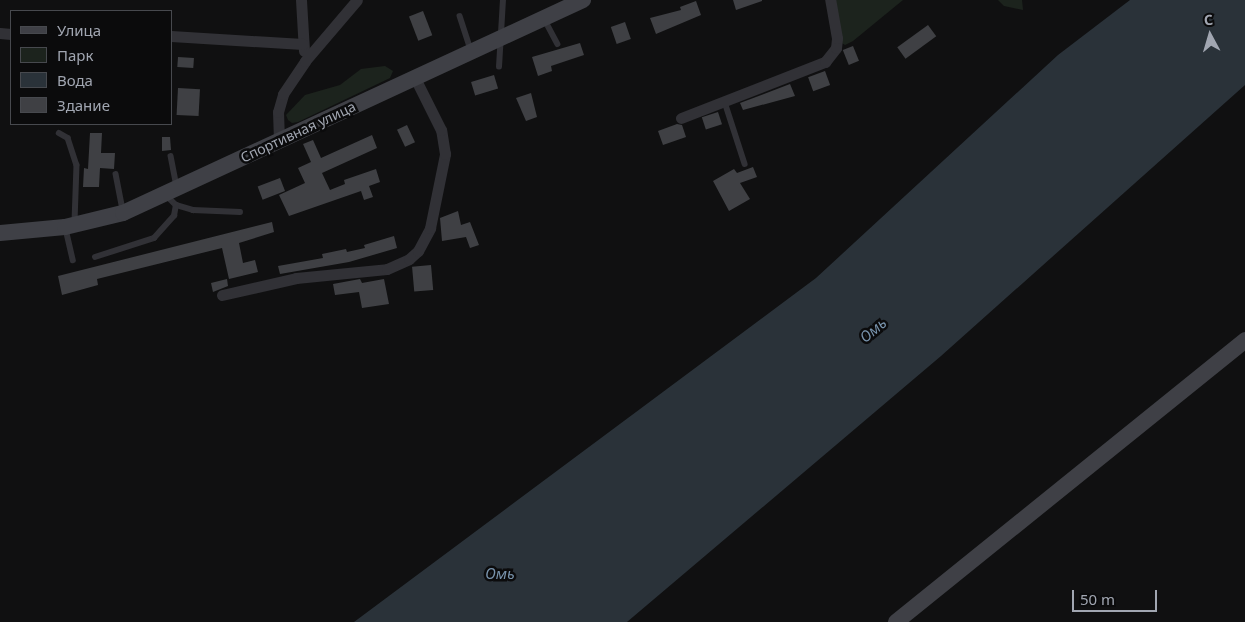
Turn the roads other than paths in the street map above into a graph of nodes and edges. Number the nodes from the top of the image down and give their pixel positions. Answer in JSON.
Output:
{"nodes":[{"id":1,"x":301,"y":0,"type":"edge"},
{"id":2,"x":357,"y":0,"type":"edge"},
{"id":3,"x":503,"y":0,"type":"edge"},
{"id":4,"x":583,"y":0,"type":"edge"},
{"id":5,"x":830,"y":0,"type":"edge"},
{"id":6,"x":460,"y":16,"type":"dead end"},
{"id":7,"x":544,"y":18,"type":"junction"},
{"id":8,"x":172,"y":36,"type":"edge"},
{"id":9,"x":500,"y":38,"type":"junction"},
{"id":10,"x":303,"y":44,"type":"junction"},
{"id":11,"x":558,"y":44,"type":"dead end"},
{"id":12,"x":471,"y":52,"type":"junction"},
{"id":13,"x":305,"y":61,"type":"junction"},
{"id":14,"x":499,"y":67,"type":"dead end"},
{"id":15,"x":415,"y":78,"type":"junction"},
{"id":16,"x":725,"y":102,"type":"junction"},
{"id":17,"x":681,"y":118,"type":"dead end"},
{"id":18,"x":58,"y":133,"type":"dead end"},
{"id":19,"x":279,"y":140,"type":"junction"},
{"id":20,"x":171,"y":156,"type":"dead end"},
{"id":21,"x":745,"y":164,"type":"dead end"},
{"id":22,"x":116,"y":174,"type":"dead end"},
{"id":23,"x":173,"y":196,"type":"junction"},
{"id":24,"x":240,"y":212,"type":"dead end"},
{"id":25,"x":123,"y":213,"type":"junction"},
{"id":26,"x":70,"y":226,"type":"junction"},
{"id":27,"x":2,"y":233,"type":"edge"},
{"id":28,"x":95,"y":257,"type":"dead end"},
{"id":29,"x":73,"y":260,"type":"dead end"},
{"id":30,"x":222,"y":295,"type":"dead end"},
{"id":31,"x":1245,"y":340,"type":"edge"},
{"id":32,"x":896,"y":622,"type":"edge"}],
"edges":[{"from":1,"to":10,"type":"street"},
{"from":2,"to":13,"type":"street"},
{"from":3,"to":9,"type":"lane"},
{"from":4,"to":7,"type":"street","name":"Спортивная улица"},
{"from":5,"to":16,"type":"street"},
{"from":6,"to":12,"type":"lane"},
{"from":7,"to":9,"type":"street","name":"Спортивная улица"},
{"from":7,"to":11,"type":"lane"},
{"from":8,"to":10,"type":"street"},
{"from":9,"to":12,"type":"street","name":"Спортивная улица"},
{"from":9,"to":14,"type":"lane"},
{"from":10,"to":13,"type":"street"},
{"from":12,"to":15,"type":"street","name":"Спортивная улица"},
{"from":13,"to":19,"type":"street"},
{"from":15,"to":19,"type":"street","name":"Спортивная улица"},
{"from":15,"to":30,"type":"street"},
{"from":16,"to":17,"type":"street"},
{"from":16,"to":21,"type":"lane"},
{"from":18,"to":26,"type":"lane"},
{"from":19,"to":23,"type":"street","name":"Спортивная улица"},
{"from":20,"to":23,"type":"lane"},
{"from":22,"to":25,"type":"lane"},
{"from":23,"to":24,"type":"lane"},
{"from":23,"to":25,"type":"street","name":"Спортивная улица"},
{"from":23,"to":28,"type":"lane"},
{"from":25,"to":26,"type":"street","name":"Спортивная улица"},
{"from":26,"to":27,"type":"street","name":"Спортивная улица"},
{"from":26,"to":29,"type":"lane"},
{"from":31,"to":32,"type":"street"}]}
